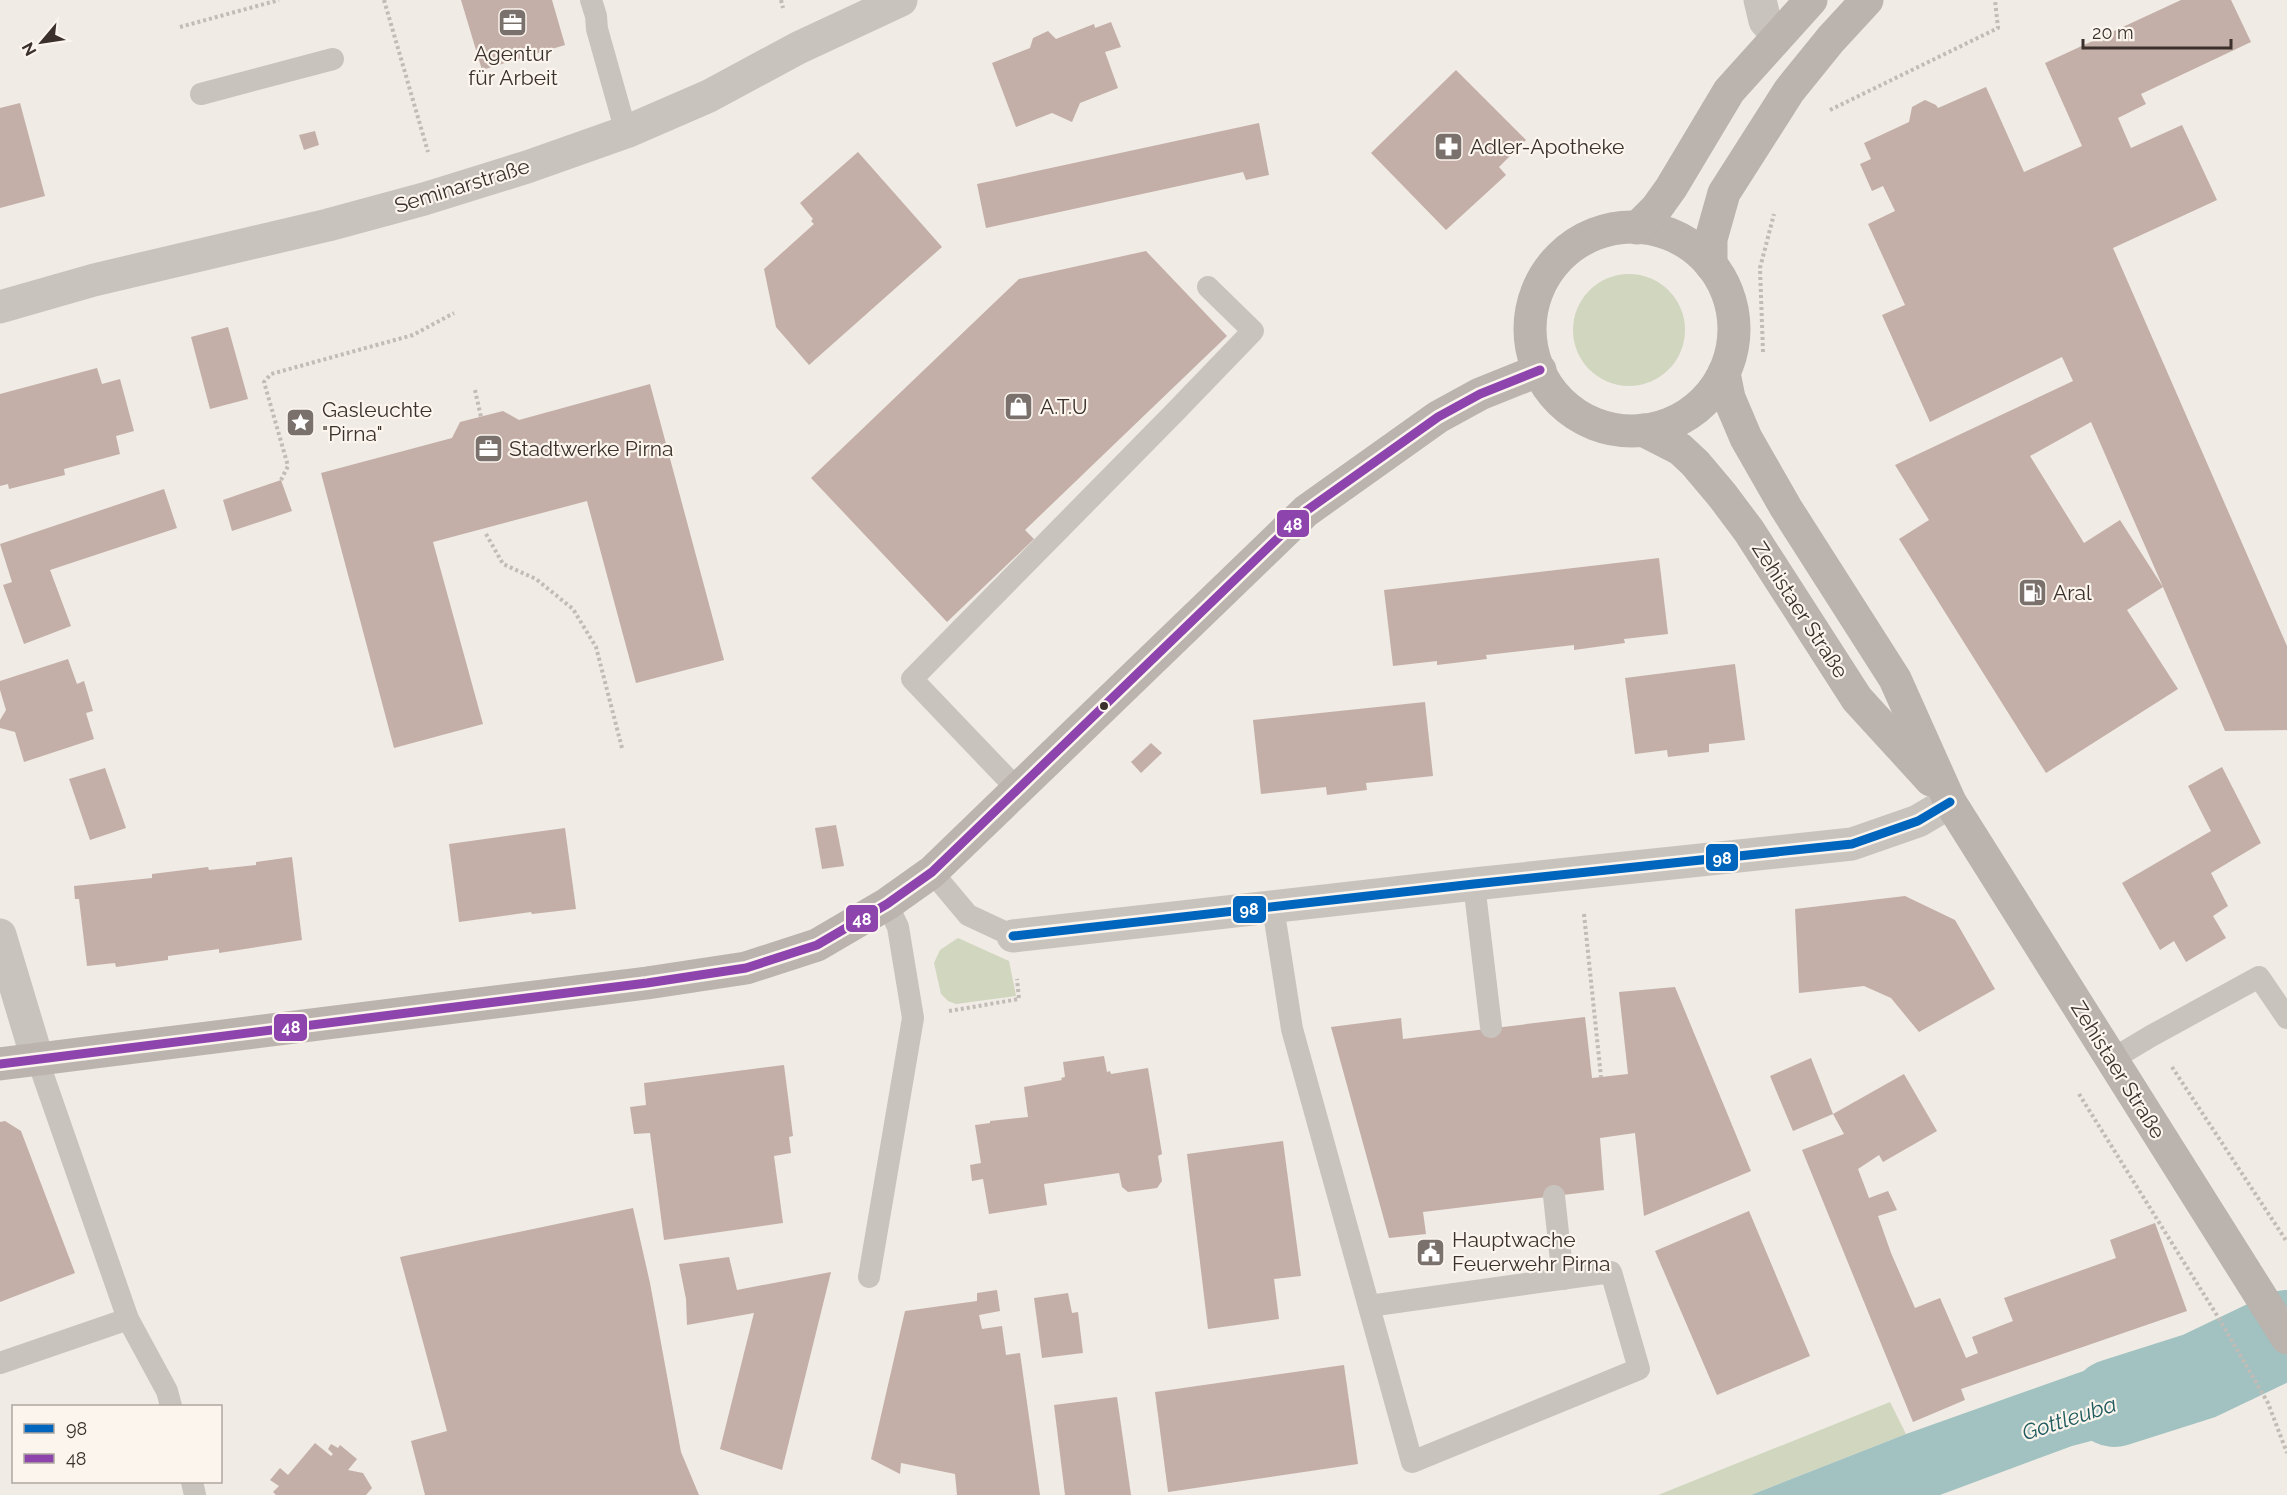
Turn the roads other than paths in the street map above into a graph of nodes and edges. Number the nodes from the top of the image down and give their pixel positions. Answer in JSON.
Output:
{"nodes":[{"id":1,"x":591,"y":0,"type":"edge"},
{"id":2,"x":901,"y":0,"type":"edge"},
{"id":3,"x":1760,"y":0,"type":"edge"},
{"id":4,"x":1811,"y":0,"type":"edge"},
{"id":5,"x":1867,"y":0,"type":"edge"},
{"id":6,"x":1778,"y":35,"type":"junction"},
{"id":7,"x":333,"y":59,"type":"dead end"},
{"id":8,"x":201,"y":94,"type":"dead end"},
{"id":9,"x":626,"y":132,"type":"junction"},
{"id":10,"x":1637,"y":228,"type":"junction"},
{"id":11,"x":1711,"y":265,"type":"junction"},
{"id":12,"x":1208,"y":286,"type":"dead end"},
{"id":13,"x":0,"y":307,"type":"edge"},
{"id":14,"x":1539,"y":370,"type":"junction"},
{"id":15,"x":1724,"y":373,"type":"junction"},
{"id":16,"x":1642,"y":430,"type":"junction"},
{"id":17,"x":1018,"y":790,"type":"junction"},
{"id":18,"x":1950,"y":802,"type":"junction"},
{"id":19,"x":932,"y":872,"type":"junction"},
{"id":20,"x":1473,"y":884,"type":"junction"},
{"id":21,"x":887,"y":904,"type":"junction"},
{"id":22,"x":1273,"y":906,"type":"junction"},
{"id":23,"x":0,"y":935,"type":"edge"},
{"id":24,"x":1013,"y":936,"type":"joint"},
{"id":25,"x":2287,"y":1018,"type":"edge"},
{"id":26,"x":1491,"y":1027,"type":"dead end"},
{"id":27,"x":38,"y":1058,"type":"junction"},
{"id":28,"x":2111,"y":1060,"type":"junction"},
{"id":29,"x":0,"y":1064,"type":"edge"},
{"id":30,"x":1554,"y":1196,"type":"dead end"},
{"id":31,"x":869,"y":1277,"type":"dead end"},
{"id":32,"x":1563,"y":1279,"type":"junction"},
{"id":33,"x":1369,"y":1306,"type":"junction"},
{"id":34,"x":128,"y":1319,"type":"junction"},
{"id":35,"x":2287,"y":1338,"type":"edge"},
{"id":36,"x":0,"y":1363,"type":"edge"},
{"id":37,"x":170,"y":1405,"type":"edge"}],
"edges":[{"from":1,"to":9,"type":"lane"},
{"from":2,"to":9,"type":"street","name":"Seminarstraße"},
{"from":3,"to":6,"type":"street"},
{"from":4,"to":6,"type":"main road"},
{"from":5,"to":11,"type":"main road"},
{"from":6,"to":10,"type":"main road"},
{"from":7,"to":8,"type":"lane"},
{"from":9,"to":13,"type":"street","name":"Seminarstraße"},
{"from":10,"to":11,"type":"main road"},
{"from":10,"to":14,"type":"main road"},
{"from":11,"to":15,"type":"main road"},
{"from":12,"to":17,"type":"lane"},
{"from":14,"to":16,"type":"main road"},
{"from":14,"to":17,"type":"main road"},
{"from":15,"to":16,"type":"main road"},
{"from":15,"to":18,"type":"main road","name":"Zehistaer Straße"},
{"from":16,"to":18,"type":"main road","name":"Zehistaer Straße"},
{"from":17,"to":19,"type":"main road"},
{"from":18,"to":20,"type":"street"},
{"from":18,"to":28,"type":"main road","name":"Zehistaer Straße"},
{"from":19,"to":21,"type":"main road"},
{"from":19,"to":24,"type":"lane"},
{"from":20,"to":22,"type":"street"},
{"from":20,"to":26,"type":"lane"},
{"from":21,"to":27,"type":"main road"},
{"from":21,"to":31,"type":"lane"},
{"from":22,"to":24,"type":"street"},
{"from":22,"to":33,"type":"lane"},
{"from":23,"to":27,"type":"street"},
{"from":25,"to":28,"type":"lane"},
{"from":27,"to":29,"type":"main road"},
{"from":27,"to":34,"type":"lane"},
{"from":28,"to":35,"type":"main road","name":"Zehistaer Straße"},
{"from":30,"to":32,"type":"lane"},
{"from":32,"to":33,"type":"lane"},
{"from":32,"to":33,"type":"lane"},
{"from":34,"to":36,"type":"lane"},
{"from":34,"to":37,"type":"lane"}]}
